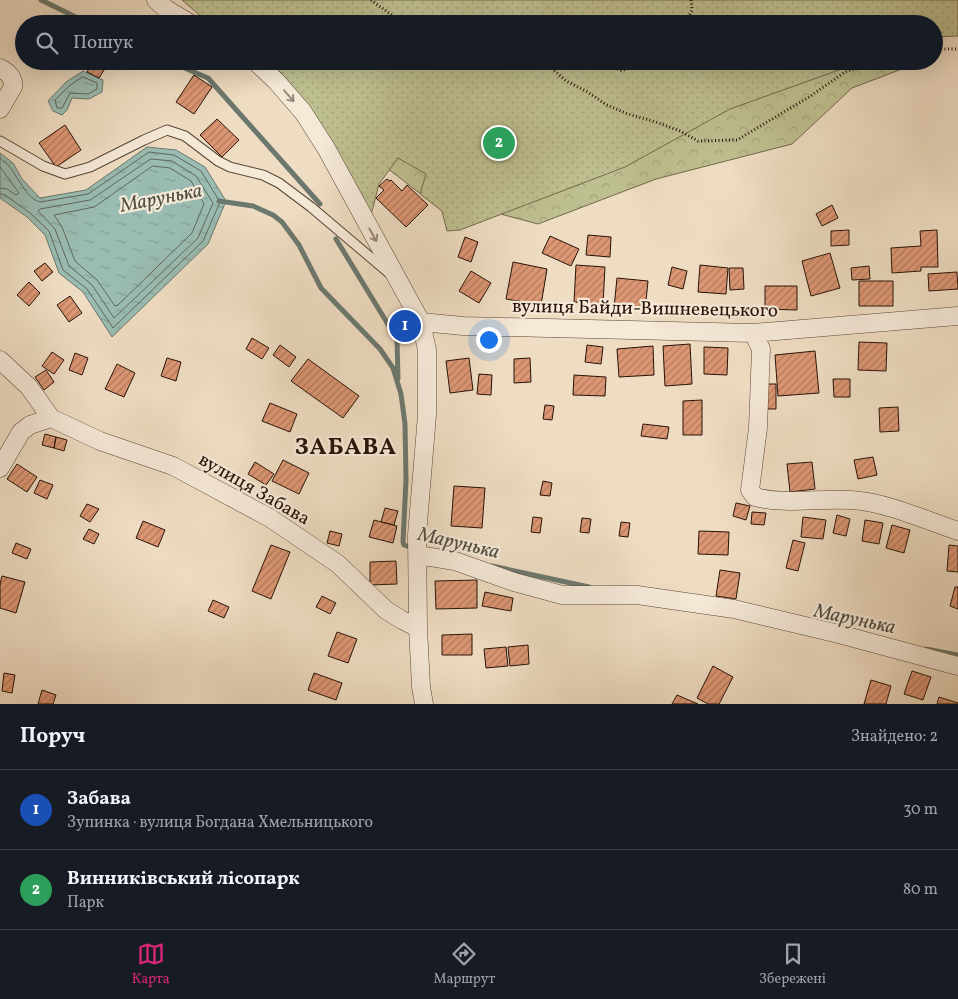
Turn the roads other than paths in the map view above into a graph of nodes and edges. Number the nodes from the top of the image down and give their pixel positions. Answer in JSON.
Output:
{"nodes":[{"id":1,"x":156,"y":0,"type":"edge"},
{"id":2,"x":176,"y":15,"type":"edge"},
{"id":3,"x":0,"y":68,"type":"edge"},
{"id":4,"x":265,"y":70,"type":"edge"},
{"id":5,"x":0,"y":110,"type":"edge"},
{"id":6,"x":0,"y":141,"type":"edge"},
{"id":7,"x":398,"y":281,"type":"junction"},
{"id":8,"x":958,"y":316,"type":"edge"},
{"id":9,"x":421,"y":322,"type":"junction"},
{"id":10,"x":753,"y":333,"type":"junction"},
{"id":11,"x":0,"y":360,"type":"edge"},
{"id":12,"x":51,"y":418,"type":"junction"},
{"id":13,"x":0,"y":468,"type":"edge"},
{"id":14,"x":958,"y":531,"type":"edge"},
{"id":15,"x":417,"y":547,"type":"junction"},
{"id":16,"x":418,"y":628,"type":"junction"},
{"id":17,"x":958,"y":666,"type":"edge"},
{"id":18,"x":424,"y":704,"type":"edge"}],
"edges":[{"from":1,"to":2,"type":"street"},
{"from":3,"to":5,"type":"street"},
{"from":4,"to":7,"type":"street","one_way":true},
{"from":6,"to":7,"type":"lane"},
{"from":7,"to":9,"type":"street"},
{"from":8,"to":10,"type":"street","name":"вулиця Байди-Вишневецького"},
{"from":9,"to":10,"type":"street","name":"вулиця Байди-Вишневецького"},
{"from":9,"to":15,"type":"street"},
{"from":10,"to":14,"type":"street"},
{"from":11,"to":12,"type":"street","name":"вулиця Забава"},
{"from":12,"to":13,"type":"street"},
{"from":12,"to":16,"type":"street","name":"вулиця Забава"},
{"from":15,"to":16,"type":"street"},
{"from":15,"to":17,"type":"street"},
{"from":16,"to":18,"type":"street"}]}
